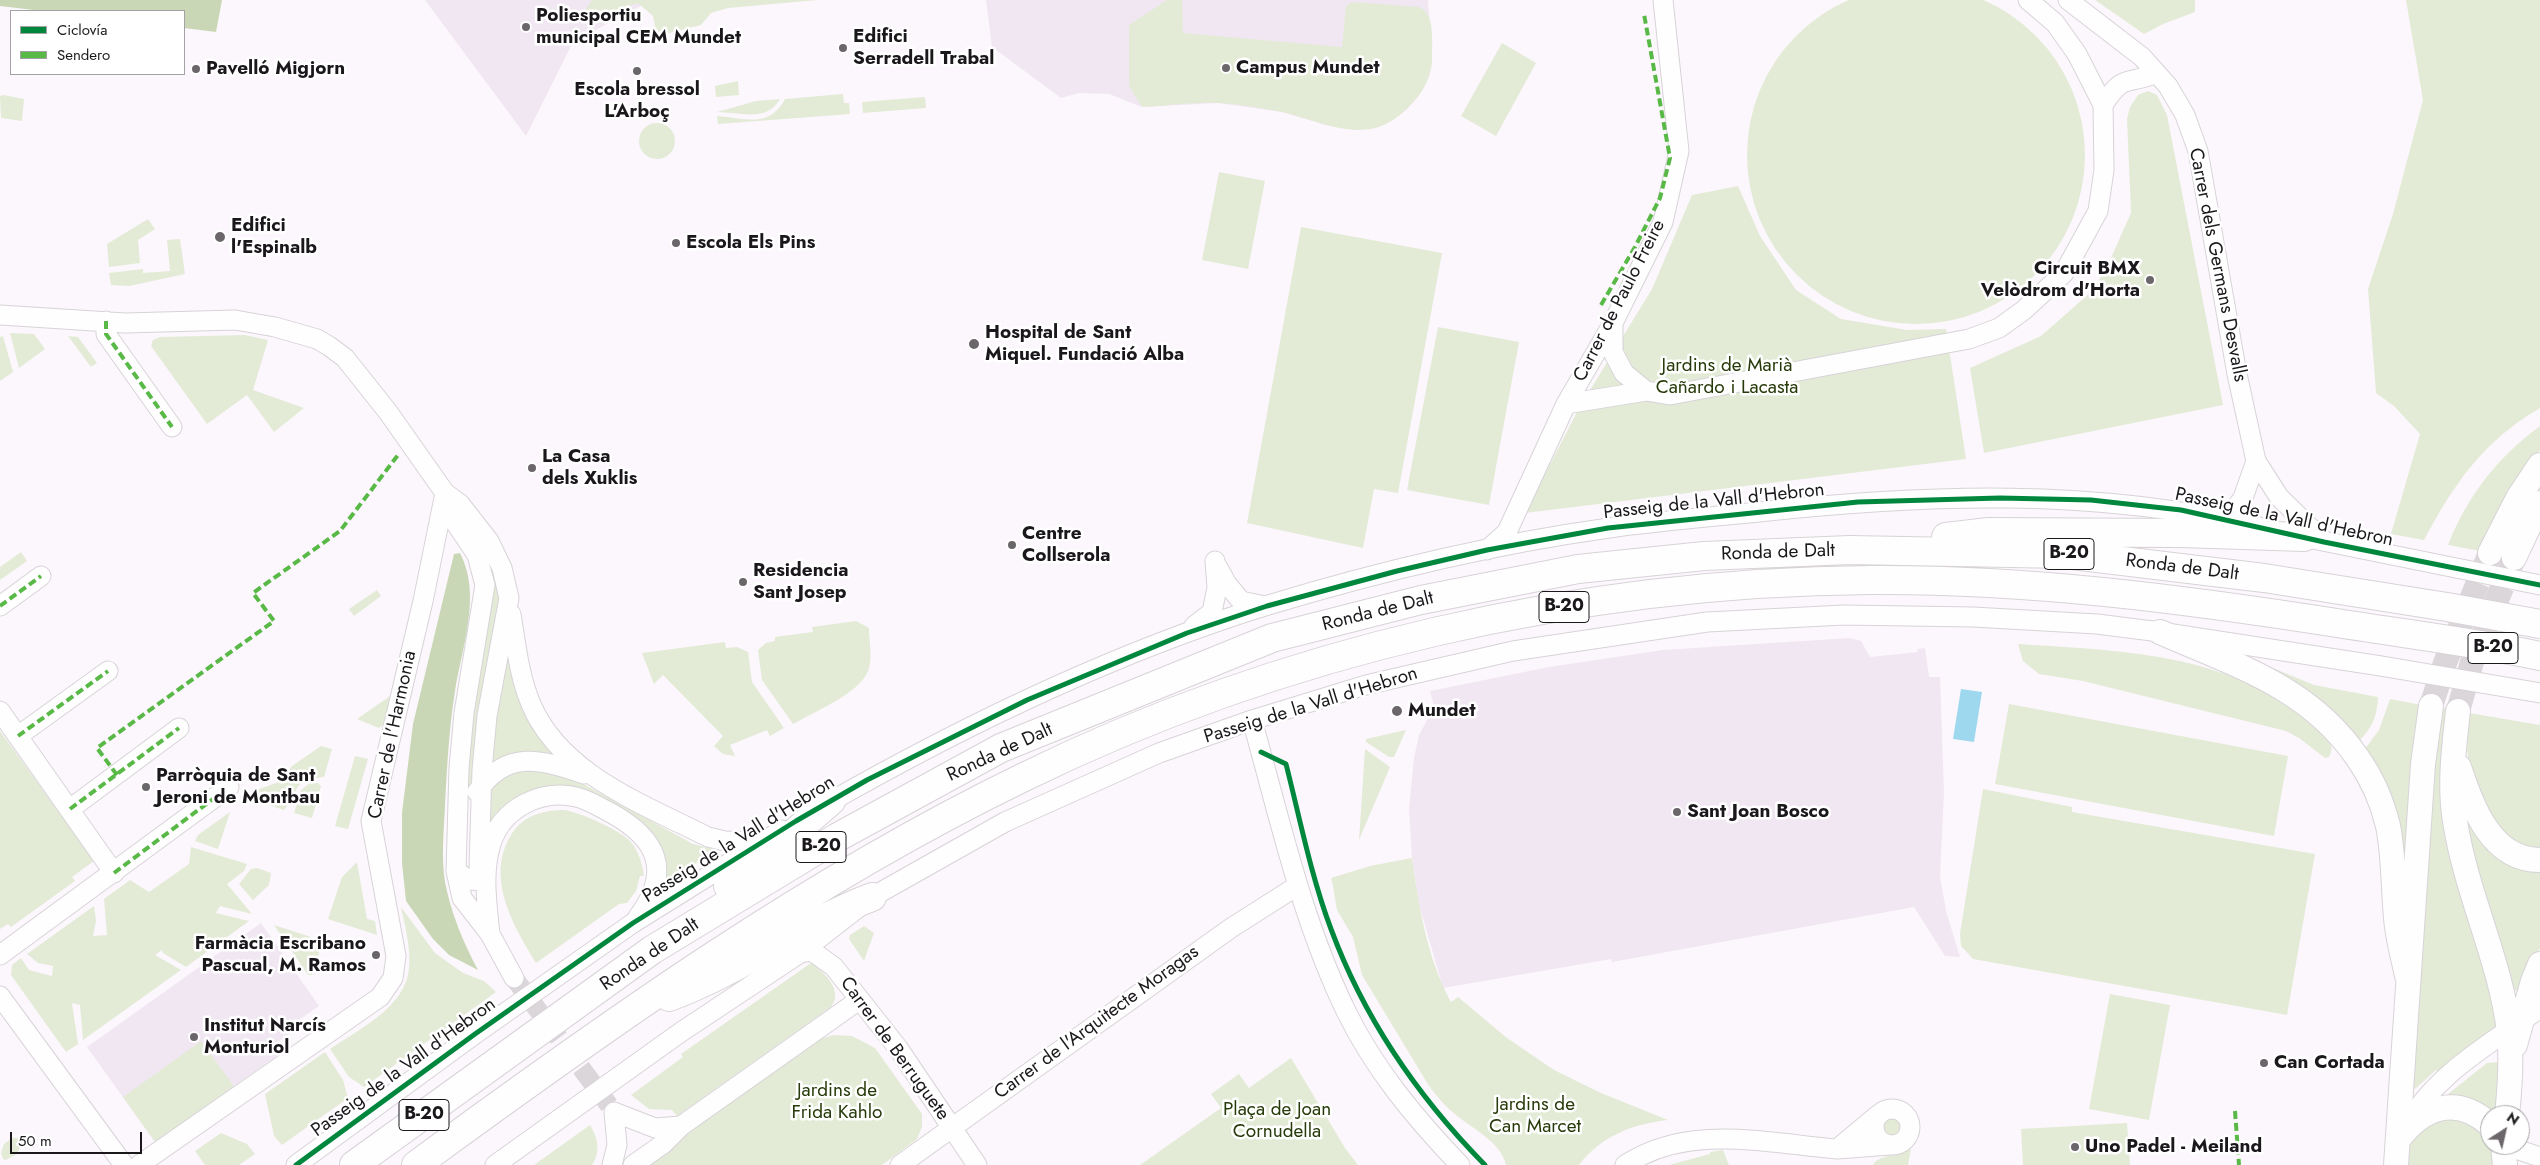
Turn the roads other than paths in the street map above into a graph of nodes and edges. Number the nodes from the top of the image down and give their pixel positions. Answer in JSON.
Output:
{"nodes":[{"id":1,"x":1663,"y":0,"type":"edge"},
{"id":2,"x":2028,"y":0,"type":"edge"},
{"id":3,"x":2068,"y":0,"type":"edge"},
{"id":4,"x":2156,"y":73,"type":"junction"},
{"id":5,"x":2102,"y":105,"type":"junction"},
{"id":6,"x":0,"y":315,"type":"edge"},
{"id":7,"x":106,"y":322,"type":"junction"},
{"id":8,"x":1613,"y":323,"type":"junction"},
{"id":9,"x":1646,"y":391,"type":"junction"},
{"id":10,"x":1566,"y":404,"type":"junction"},
{"id":11,"x":172,"y":426,"type":"dead end"},
{"id":12,"x":2254,"y":455,"type":"junction"},
{"id":13,"x":2540,"y":465,"type":"edge"},
{"id":14,"x":444,"y":500,"type":"junction"},
{"id":15,"x":2540,"y":502,"type":"edge"},
{"id":16,"x":2227,"y":519,"type":"junction"},
{"id":17,"x":2314,"y":539,"type":"junction"},
{"id":18,"x":1487,"y":550,"type":"junction"},
{"id":19,"x":1838,"y":550,"type":"junction"},
{"id":20,"x":2490,"y":553,"type":"tunnel mouth"},
{"id":21,"x":2514,"y":558,"type":"tunnel mouth"},
{"id":22,"x":41,"y":576,"type":"dead end"},
{"id":23,"x":2540,"y":585,"type":"edge"},
{"id":24,"x":509,"y":598,"type":"junction"},
{"id":25,"x":0,"y":606,"type":"edge"},
{"id":26,"x":1267,"y":606,"type":"junction"},
{"id":27,"x":2540,"y":624,"type":"edge"},
{"id":28,"x":2160,"y":632,"type":"junction"},
{"id":29,"x":1187,"y":633,"type":"junction"},
{"id":30,"x":2540,"y":656,"type":"edge"},
{"id":31,"x":108,"y":671,"type":"dead end"},
{"id":32,"x":2540,"y":693,"type":"edge"},
{"id":33,"x":2431,"y":706,"type":"tunnel mouth"},
{"id":34,"x":2458,"y":711,"type":"tunnel mouth"},
{"id":35,"x":0,"y":712,"type":"edge"},
{"id":36,"x":1252,"y":720,"type":"junction"},
{"id":37,"x":180,"y":728,"type":"dead end"},
{"id":38,"x":18,"y":736,"type":"junction"},
{"id":39,"x":2454,"y":753,"type":"junction"},
{"id":40,"x":595,"y":777,"type":"junction"},
{"id":41,"x":482,"y":785,"type":"junction"},
{"id":42,"x":229,"y":787,"type":"dead end"},
{"id":43,"x":831,"y":801,"type":"junction"},
{"id":44,"x":70,"y":809,"type":"junction"},
{"id":45,"x":456,"y":825,"type":"junction"},
{"id":46,"x":763,"y":842,"type":"junction"},
{"id":47,"x":2540,"y":860,"type":"edge"},
{"id":48,"x":456,"y":872,"type":"junction"},
{"id":49,"x":114,"y":873,"type":"junction"},
{"id":50,"x":485,"y":881,"type":"junction"},
{"id":51,"x":1297,"y":886,"type":"junction"},
{"id":52,"x":872,"y":897,"type":"junction"},
{"id":53,"x":633,"y":924,"type":"junction"},
{"id":54,"x":490,"y":934,"type":"junction"},
{"id":55,"x":652,"y":950,"type":"junction"},
{"id":56,"x":800,"y":952,"type":"junction"},
{"id":57,"x":0,"y":955,"type":"edge"},
{"id":58,"x":2540,"y":964,"type":"edge"},
{"id":59,"x":2407,"y":976,"type":"junction"},
{"id":60,"x":514,"y":978,"type":"tunnel mouth"},
{"id":61,"x":0,"y":996,"type":"edge"},
{"id":62,"x":859,"y":1000,"type":"junction"},
{"id":63,"x":2540,"y":1008,"type":"edge"},
{"id":64,"x":633,"y":1010,"type":"junction"},
{"id":65,"x":2515,"y":1026,"type":"junction"},
{"id":66,"x":2508,"y":1105,"type":"edge"},
{"id":67,"x":1879,"y":1114,"type":"junction"},
{"id":68,"x":2480,"y":1118,"type":"edge"},
{"id":69,"x":681,"y":1126,"type":"junction"},
{"id":70,"x":952,"y":1128,"type":"junction"},
{"id":71,"x":2398,"y":1140,"type":"junction"},
{"id":72,"x":1890,"y":1145,"type":"junction"},
{"id":73,"x":1837,"y":1149,"type":"junction"},
{"id":74,"x":124,"y":1165,"type":"edge"},
{"id":75,"x":139,"y":1165,"type":"edge"},
{"id":76,"x":296,"y":1165,"type":"edge"},
{"id":77,"x":354,"y":1165,"type":"edge"},
{"id":78,"x":416,"y":1165,"type":"edge"},
{"id":79,"x":495,"y":1165,"type":"edge"},
{"id":80,"x":612,"y":1165,"type":"edge"},
{"id":81,"x":634,"y":1165,"type":"edge"},
{"id":82,"x":900,"y":1165,"type":"edge"},
{"id":83,"x":977,"y":1165,"type":"edge"},
{"id":84,"x":1460,"y":1165,"type":"edge"},
{"id":85,"x":1625,"y":1165,"type":"edge"},
{"id":86,"x":2396,"y":1165,"type":"edge"}],
"edges":[{"from":1,"to":8,"type":"street","name":"Carrer de Paulo Freire"},
{"from":2,"to":5,"type":"street"},
{"from":3,"to":4,"type":"street","name":"Carrer dels Germans Desvalls"},
{"from":4,"to":5,"type":"street"},
{"from":4,"to":12,"type":"street","name":"Carrer dels Germans Desvalls"},
{"from":5,"to":9,"type":"street"},
{"from":6,"to":7,"type":"street"},
{"from":7,"to":11,"type":"street"},
{"from":7,"to":14,"type":"street"},
{"from":8,"to":9,"type":"street"},
{"from":8,"to":10,"type":"street","name":"Carrer de Paulo Freire"},
{"from":9,"to":10,"type":"street"},
{"from":10,"to":18,"type":"street","name":"Carrer de Paulo Freire"},
{"from":12,"to":16,"type":"street","name":"Carrer dels Germans Desvalls"},
{"from":12,"to":17,"type":"street","name":"Carrer dels Germans Desvalls"},
{"from":13,"to":20,"type":"main road"},
{"from":14,"to":24,"type":"street"},
{"from":14,"to":45,"type":"street"},
{"from":14,"to":75,"type":"street","name":"Carrer de l'Harmonia"},
{"from":15,"to":21,"type":"main road"},
{"from":16,"to":17,"type":"street","name":"Passeig de la Vall d'Hebron"},
{"from":16,"to":18,"type":"street","name":"Passeig de la Vall d'Hebron"},
{"from":17,"to":19,"type":"highway"},
{"from":17,"to":23,"type":"street","name":"Passeig de la Vall d'Hebron"},
{"from":18,"to":26,"type":"street","name":"Passeig de la Vall d'Hebron"},
{"from":19,"to":27,"type":"highway","name":"Ronda de Dalt","number":"B-20"},
{"from":19,"to":55,"type":"highway","name":"Ronda de Dalt","number":"B-20"},
{"from":22,"to":25,"type":"street"},
{"from":24,"to":40,"type":"street"},
{"from":24,"to":41,"type":"street"},
{"from":26,"to":29,"type":"street","name":"Passeig de la Vall d'Hebron"},
{"from":26,"to":29,"type":"street"},
{"from":28,"to":32,"type":"street","name":"Passeig de la Vall d'Hebron"},
{"from":28,"to":36,"type":"street","name":"Passeig de la Vall d'Hebron"},
{"from":28,"to":59,"type":"main road"},
{"from":29,"to":43,"type":"street","name":"Passeig de la Vall d'Hebron"},
{"from":30,"to":64,"type":"highway","name":"Ronda de Dalt","number":"B-20"},
{"from":31,"to":38,"type":"street"},
{"from":33,"to":59,"type":"main road"},
{"from":34,"to":39,"type":"main road"},
{"from":35,"to":38,"type":"street"},
{"from":36,"to":51,"type":"street"},
{"from":36,"to":52,"type":"street","name":"Passeig de la Vall d'Hebron"},
{"from":37,"to":44,"type":"street"},
{"from":38,"to":44,"type":"street"},
{"from":39,"to":47,"type":"main road"},
{"from":39,"to":65,"type":"main road"},
{"from":40,"to":41,"type":"street"},
{"from":40,"to":46,"type":"street"},
{"from":41,"to":45,"type":"street"},
{"from":41,"to":50,"type":"street"},
{"from":42,"to":49,"type":"street"},
{"from":43,"to":46,"type":"street","name":"Passeig de la Vall d'Hebron"},
{"from":43,"to":55,"type":"highway"},
{"from":44,"to":49,"type":"street"},
{"from":45,"to":48,"type":"street"},
{"from":46,"to":53,"type":"street","name":"Passeig de la Vall d'Hebron"},
{"from":48,"to":50,"type":"street"},
{"from":48,"to":54,"type":"street"},
{"from":49,"to":57,"type":"street"},
{"from":50,"to":53,"type":"street"},
{"from":50,"to":54,"type":"street"},
{"from":51,"to":70,"type":"street","name":"Carrer de l'Arquitecte Moragas"},
{"from":51,"to":84,"type":"street"},
{"from":52,"to":56,"type":"street","name":"Passeig de la Vall d'Hebron"},
{"from":52,"to":64,"type":"highway"},
{"from":53,"to":76,"type":"street","name":"Passeig de la Vall d'Hebron"},
{"from":54,"to":60,"type":"street"},
{"from":55,"to":77,"type":"highway","name":"Ronda de Dalt","number":"B-20"},
{"from":56,"to":62,"type":"street","name":"Carrer de Berruguete"},
{"from":56,"to":79,"type":"street","name":"Passeig de la Vall d'Hebron"},
{"from":58,"to":65,"type":"main road"},
{"from":59,"to":71,"type":"main road"},
{"from":61,"to":74,"type":"street"},
{"from":62,"to":69,"type":"street"},
{"from":62,"to":70,"type":"street","name":"Carrer de Berruguete"},
{"from":63,"to":65,"type":"street"},
{"from":64,"to":78,"type":"highway","name":"Ronda de Dalt","number":"B-20"},
{"from":65,"to":66,"type":"main road"},
{"from":65,"to":71,"type":"street"},
{"from":67,"to":72,"type":"street"},
{"from":67,"to":72,"type":"street"},
{"from":67,"to":73,"type":"street"},
{"from":68,"to":71,"type":"main road"},
{"from":69,"to":80,"type":"street"},
{"from":69,"to":81,"type":"street"},
{"from":70,"to":82,"type":"street","name":"Carrer de l'Arquitecte Moragas"},
{"from":70,"to":83,"type":"street","name":"Carrer de Berruguete"},
{"from":71,"to":86,"type":"main road"},
{"from":72,"to":73,"type":"street"},
{"from":73,"to":85,"type":"street"}]}
